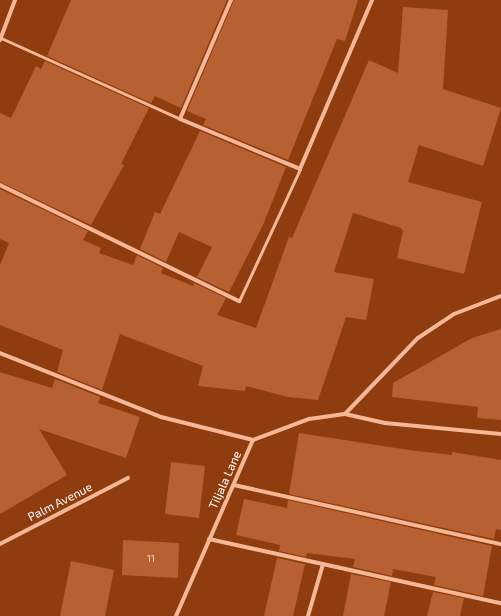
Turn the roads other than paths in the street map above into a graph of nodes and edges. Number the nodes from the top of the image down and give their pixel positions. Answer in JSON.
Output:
{"nodes":[{"id":1,"x":15,"y":0,"type":"edge"},
{"id":2,"x":231,"y":0,"type":"edge"},
{"id":3,"x":372,"y":0,"type":"edge"},
{"id":4,"x":0,"y":39,"type":"edge"},
{"id":5,"x":180,"y":119,"type":"junction"},
{"id":6,"x":300,"y":169,"type":"junction"},
{"id":7,"x":0,"y":185,"type":"edge"},
{"id":8,"x":501,"y":296,"type":"edge"},
{"id":9,"x":239,"y":301,"type":"joint"},
{"id":10,"x":0,"y":353,"type":"edge"},
{"id":11,"x":345,"y":414,"type":"junction"},
{"id":12,"x":501,"y":434,"type":"edge"},
{"id":13,"x":253,"y":440,"type":"junction"},
{"id":14,"x":128,"y":478,"type":"dead end"},
{"id":15,"x":234,"y":485,"type":"junction"},
{"id":16,"x":209,"y":539,"type":"junction"},
{"id":17,"x":0,"y":544,"type":"edge"},
{"id":18,"x":501,"y":544,"type":"edge"},
{"id":19,"x":323,"y":564,"type":"junction"},
{"id":20,"x":501,"y":603,"type":"edge"},
{"id":21,"x":176,"y":616,"type":"edge"},
{"id":22,"x":308,"y":616,"type":"edge"}],
"edges":[{"from":1,"to":4,"type":"street"},
{"from":2,"to":5,"type":"street"},
{"from":3,"to":6,"type":"street"},
{"from":4,"to":5,"type":"lane"},
{"from":5,"to":6,"type":"street"},
{"from":6,"to":9,"type":"lane"},
{"from":7,"to":9,"type":"street"},
{"from":8,"to":11,"type":"street"},
{"from":10,"to":13,"type":"street"},
{"from":11,"to":12,"type":"street","name":"Tiljala Lane"},
{"from":11,"to":13,"type":"street","name":"Tiljala Lane"},
{"from":13,"to":15,"type":"street","name":"Tiljala Lane"},
{"from":14,"to":17,"type":"street","name":"Palm Avenue"},
{"from":15,"to":16,"type":"street","name":"Tiljala Lane"},
{"from":15,"to":18,"type":"street"},
{"from":16,"to":19,"type":"street"},
{"from":16,"to":21,"type":"street","name":"Tiljala Lane"},
{"from":19,"to":20,"type":"street"},
{"from":19,"to":22,"type":"street"}]}
